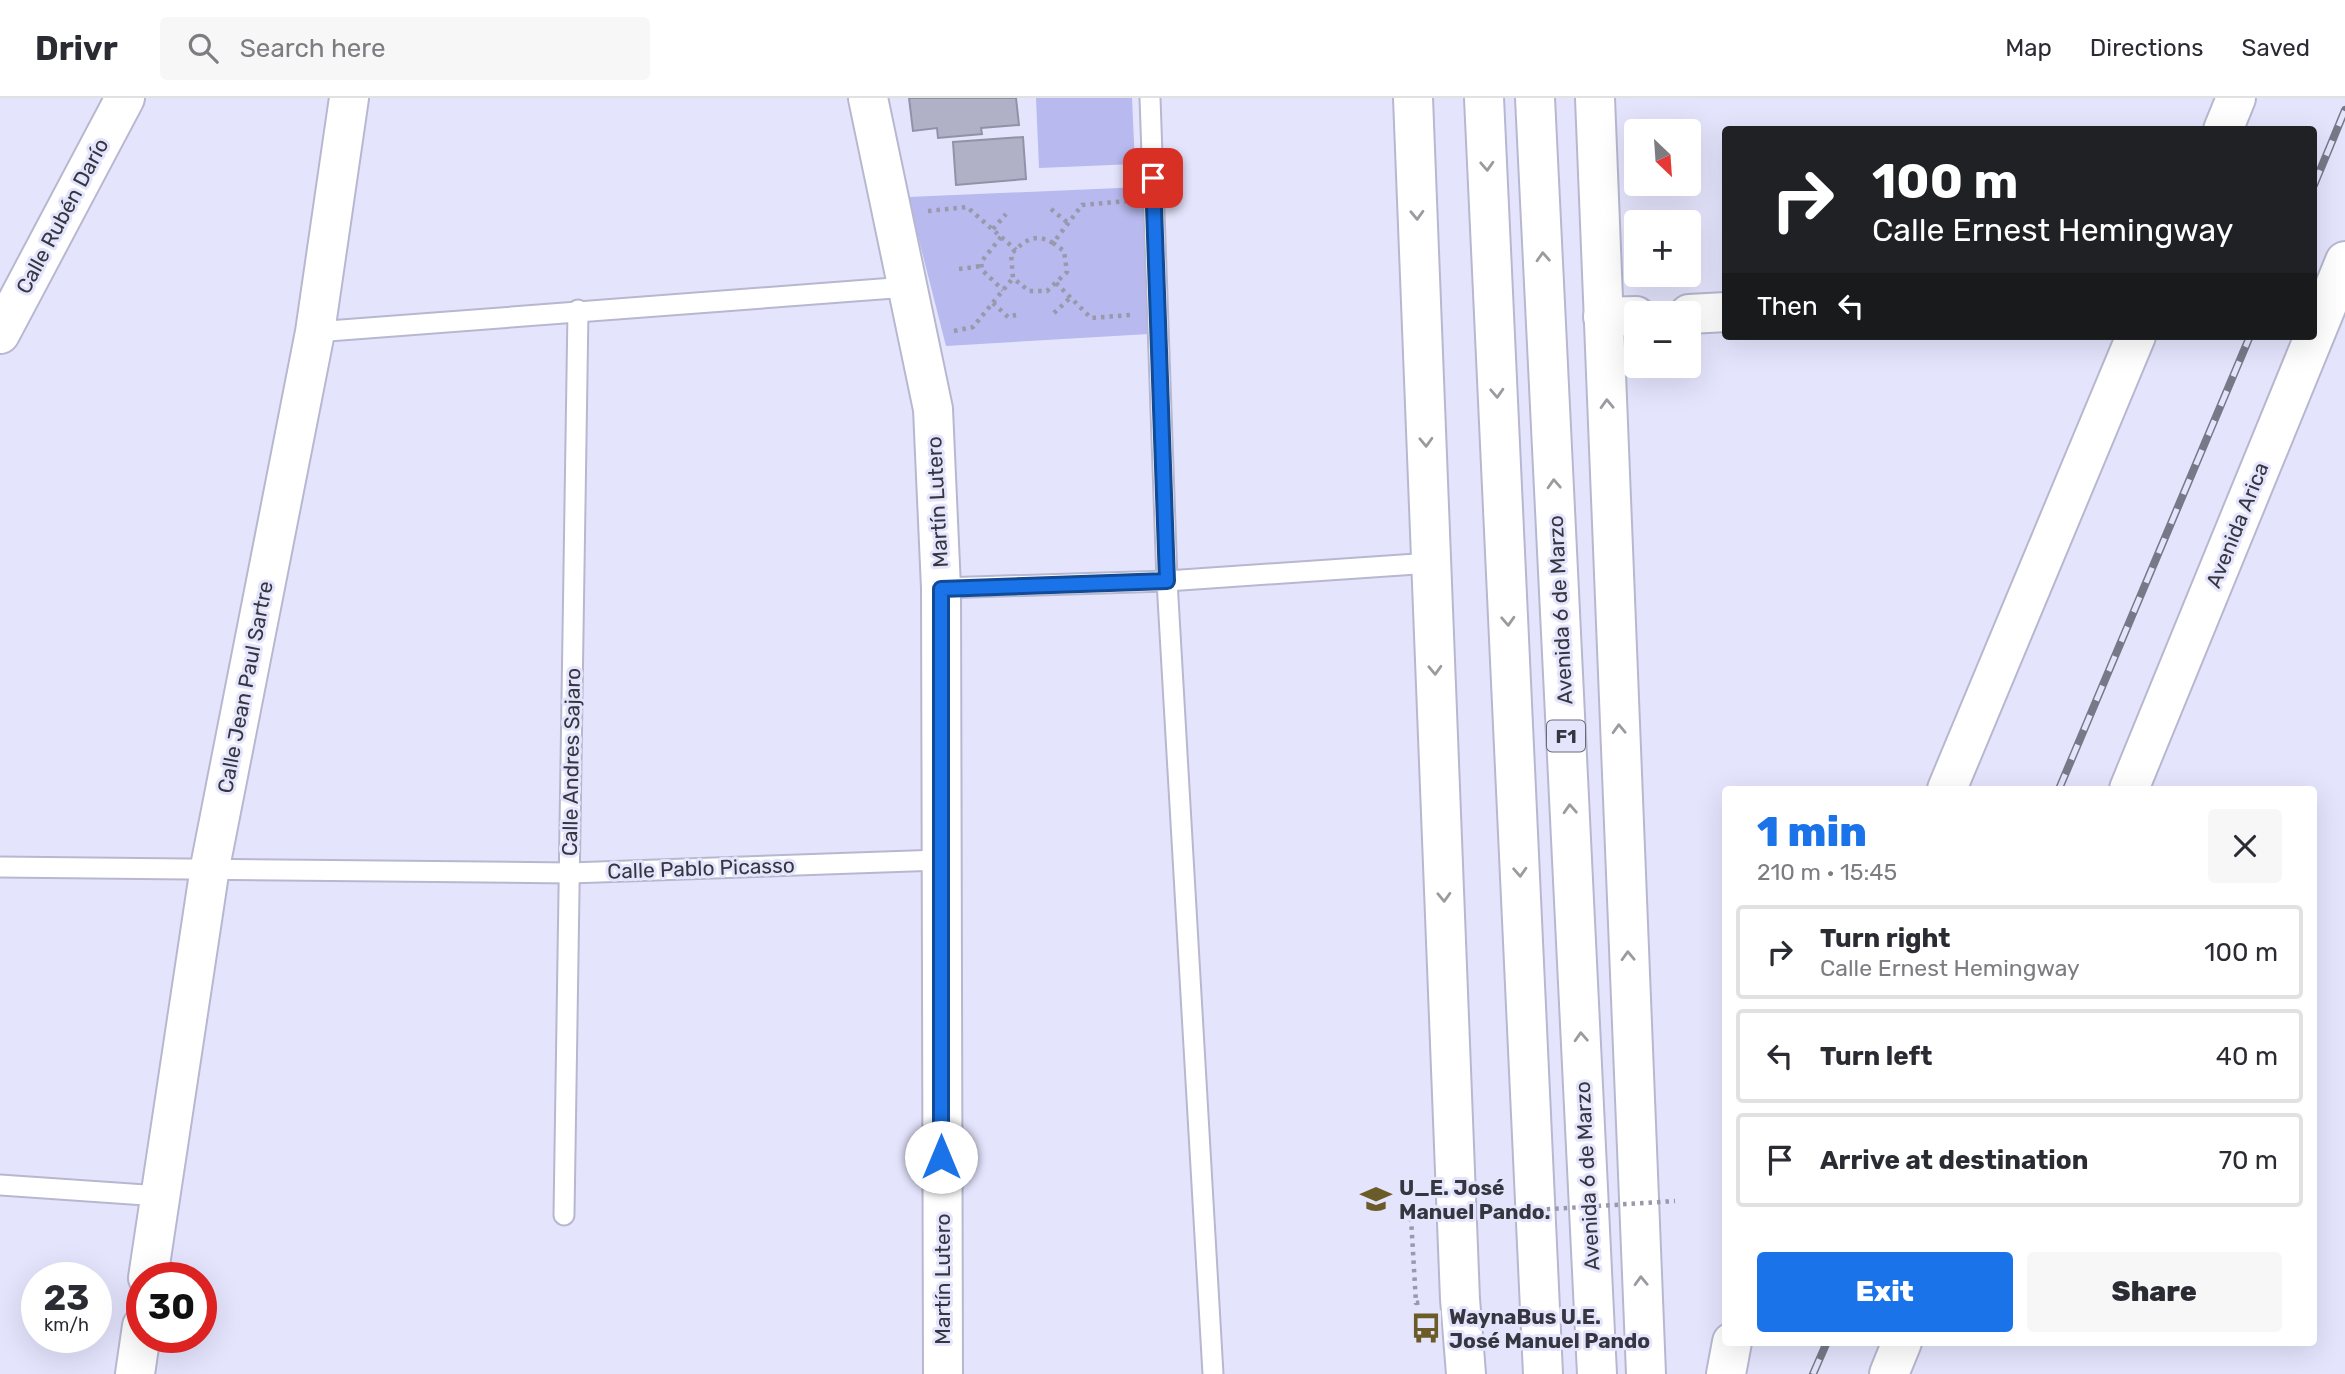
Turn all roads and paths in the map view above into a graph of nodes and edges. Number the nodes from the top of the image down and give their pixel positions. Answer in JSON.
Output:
{"nodes":[{"id":1,"x":125,"y":98,"type":"edge"},
{"id":2,"x":349,"y":98,"type":"edge"},
{"id":3,"x":868,"y":98,"type":"edge"},
{"id":4,"x":1150,"y":98,"type":"edge"},
{"id":5,"x":1413,"y":98,"type":"edge"},
{"id":6,"x":1484,"y":98,"type":"edge"},
{"id":7,"x":1535,"y":98,"type":"edge"},
{"id":8,"x":1595,"y":98,"type":"edge"},
{"id":9,"x":2236,"y":98,"type":"edge"},
{"id":10,"x":2225,"y":126,"type":"edge"},
{"id":11,"x":1136,"y":194,"type":"dead end"},
{"id":12,"x":1051,"y":209,"type":"dead end"},
{"id":13,"x":926,"y":212,"type":"dead end"},
{"id":14,"x":1006,"y":214,"type":"dead end"},
{"id":15,"x":1068,"y":223,"type":"junction"},
{"id":16,"x":993,"y":229,"type":"junction"},
{"id":17,"x":1001,"y":236,"type":"junction"},
{"id":18,"x":1054,"y":243,"type":"junction"},
{"id":19,"x":1016,"y":250,"type":"junction"},
{"id":20,"x":982,"y":266,"type":"junction"},
{"id":21,"x":958,"y":269,"type":"dead end"},
{"id":22,"x":1013,"y":278,"type":"junction"},
{"id":23,"x":2341,"y":281,"type":"edge"},
{"id":24,"x":1056,"y":283,"type":"junction"},
{"id":25,"x":907,"y":287,"type":"junction"},
{"id":26,"x":1003,"y":290,"type":"junction"},
{"id":27,"x":1070,"y":298,"type":"junction"},
{"id":28,"x":993,"y":303,"type":"junction"},
{"id":29,"x":579,"y":310,"type":"junction"},
{"id":30,"x":1722,"y":312,"type":"edge"},
{"id":31,"x":1054,"y":313,"type":"dead end"},
{"id":32,"x":1701,"y":313,"type":"edge"},
{"id":33,"x":1137,"y":314,"type":"dead end"},
{"id":34,"x":1016,"y":315,"type":"dead end"},
{"id":35,"x":1620,"y":316,"type":"edge"},
{"id":36,"x":315,"y":332,"type":"junction"},
{"id":37,"x":942,"y":333,"type":"dead end"},
{"id":38,"x":0,"y":334,"type":"edge"},
{"id":39,"x":2317,"y":339,"type":"edge"},
{"id":40,"x":2134,"y":340,"type":"edge"},
{"id":41,"x":2316,"y":340,"type":"edge"},
{"id":42,"x":1431,"y":563,"type":"junction"},
{"id":43,"x":1167,"y":581,"type":"junction"},
{"id":44,"x":941,"y":589,"type":"junction"},
{"id":45,"x":1948,"y":786,"type":"edge"},
{"id":46,"x":2130,"y":786,"type":"edge"},
{"id":47,"x":940,"y":860,"type":"junction"},
{"id":48,"x":0,"y":867,"type":"edge"},
{"id":49,"x":210,"y":867,"type":"junction"},
{"id":50,"x":570,"y":873,"type":"junction"},
{"id":51,"x":0,"y":1185,"type":"edge"},
{"id":52,"x":160,"y":1196,"type":"junction"},
{"id":53,"x":1675,"y":1201,"type":"dead end"},
{"id":54,"x":564,"y":1215,"type":"dead end"},
{"id":55,"x":150,"y":1262,"type":"edge"},
{"id":56,"x":1416,"y":1303,"type":"dead end"},
{"id":57,"x":1731,"y":1346,"type":"edge"},
{"id":58,"x":1900,"y":1346,"type":"edge"},
{"id":59,"x":138,"y":1353,"type":"edge"},
{"id":60,"x":135,"y":1374,"type":"edge"},
{"id":61,"x":943,"y":1374,"type":"edge"},
{"id":62,"x":1213,"y":1374,"type":"edge"},
{"id":63,"x":1466,"y":1374,"type":"edge"},
{"id":64,"x":1543,"y":1374,"type":"edge"},
{"id":65,"x":1597,"y":1374,"type":"edge"},
{"id":66,"x":1646,"y":1374,"type":"edge"},
{"id":67,"x":1726,"y":1374,"type":"edge"},
{"id":68,"x":1889,"y":1374,"type":"edge"}],
"edges":[{"from":1,"to":38,"type":"main road","name":"Calle Rubén Darío"},
{"from":2,"to":36,"type":"main road","name":"Calle Jean Paul Sartre"},
{"from":3,"to":25,"type":"main road","name":"Martín Lutero"},
{"from":4,"to":43,"type":"lane"},
{"from":5,"to":42,"type":"main road","one_way":true},
{"from":6,"to":64,"type":"main road","one_way":true},
{"from":65,"to":7,"type":"main road","name":"Avenida 6 de Marzo","number":"F1","one_way":true},
{"from":8,"to":35,"type":"main road"},
{"from":9,"to":10,"type":"main road"},
{"from":11,"to":15,"type":"path"},
{"from":12,"to":15,"type":"path"},
{"from":13,"to":16,"type":"path"},
{"from":14,"to":16,"type":"path"},
{"from":15,"to":18,"type":"path"},
{"from":16,"to":17,"type":"path"},
{"from":17,"to":19,"type":"path"},
{"from":17,"to":20,"type":"path"},
{"from":18,"to":19,"type":"path"},
{"from":18,"to":24,"type":"path"},
{"from":19,"to":22,"type":"path"},
{"from":20,"to":21,"type":"path"},
{"from":20,"to":26,"type":"path"},
{"from":22,"to":24,"type":"path"},
{"from":22,"to":26,"type":"path"},
{"from":23,"to":39,"type":"main road","name":"Avenida Arica"},
{"from":24,"to":27,"type":"path"},
{"from":25,"to":29,"type":"lane"},
{"from":25,"to":44,"type":"main road","name":"Martín Lutero"},
{"from":26,"to":28,"type":"path"},
{"from":27,"to":31,"type":"path"},
{"from":27,"to":33,"type":"path"},
{"from":28,"to":34,"type":"path"},
{"from":28,"to":37,"type":"path"},
{"from":29,"to":36,"type":"lane"},
{"from":29,"to":50,"type":"lane","name":"Calle Andres Sajaro"},
{"from":30,"to":32,"type":"main road"},
{"from":66,"to":35,"type":"main road","one_way":true},
{"from":36,"to":49,"type":"main road","name":"Calle Jean Paul Sartre"},
{"from":40,"to":45,"type":"main road"},
{"from":41,"to":46,"type":"main road","name":"Avenida Arica"},
{"from":42,"to":43,"type":"lane"},
{"from":42,"to":63,"type":"main road","one_way":true},
{"from":43,"to":44,"type":"lane"},
{"from":43,"to":62,"type":"lane"},
{"from":44,"to":47,"type":"main road","name":"Martín Lutero"},
{"from":47,"to":50,"type":"lane","name":"Calle Pablo Picasso"},
{"from":47,"to":61,"type":"main road","name":"Martín Lutero"},
{"from":48,"to":49,"type":"lane","name":"Calle Pablo Picasso"},
{"from":49,"to":50,"type":"lane","name":"Calle Pablo Picasso"},
{"from":49,"to":52,"type":"main road","name":"Calle Jean Paul Sartre"},
{"from":50,"to":54,"type":"lane","name":"Calle Andres Sajaro"},
{"from":51,"to":52,"type":"lane"},
{"from":52,"to":55,"type":"main road","name":"Calle Jean Paul Sartre"},
{"from":53,"to":56,"type":"path","bridge":true},
{"from":57,"to":67,"type":"main road"},
{"from":58,"to":68,"type":"main road"},
{"from":59,"to":60,"type":"main road"}]}
